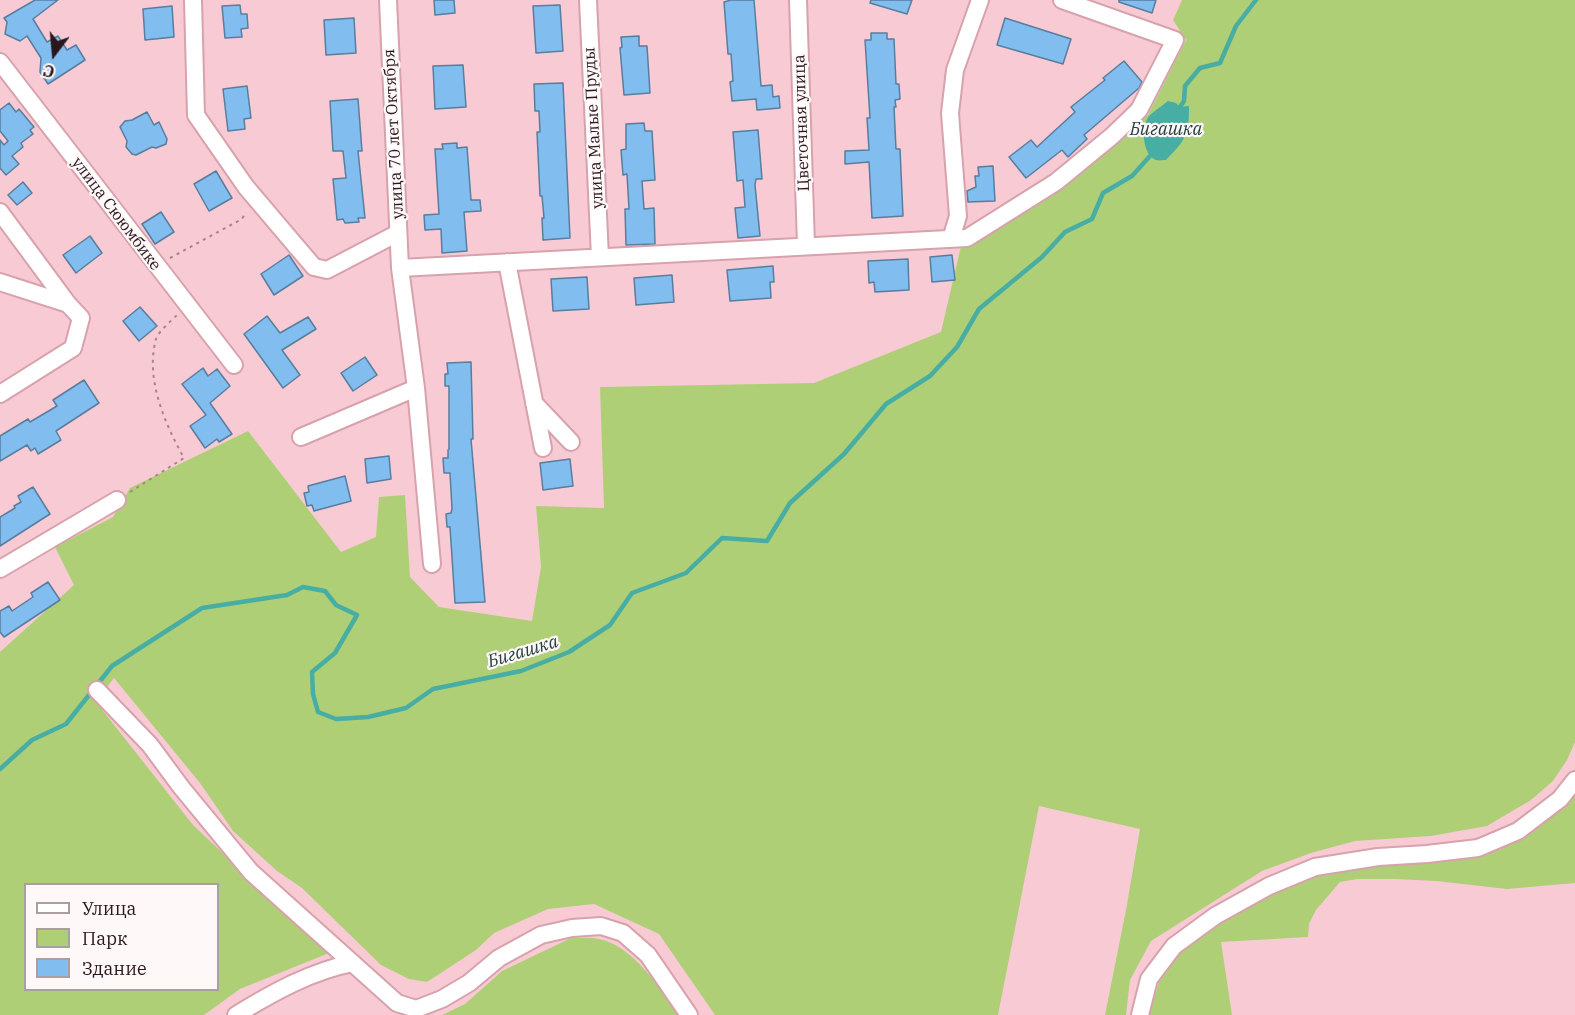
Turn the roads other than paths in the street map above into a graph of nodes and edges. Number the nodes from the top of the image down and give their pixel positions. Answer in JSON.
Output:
{"nodes":[{"id":1,"x":193,"y":0,"type":"edge"},
{"id":2,"x":388,"y":0,"type":"edge"},
{"id":3,"x":588,"y":0,"type":"edge"},
{"id":4,"x":798,"y":0,"type":"edge"},
{"id":5,"x":980,"y":0,"type":"edge"},
{"id":6,"x":1062,"y":0,"type":"edge"},
{"id":7,"x":0,"y":62,"type":"edge"},
{"id":8,"x":0,"y":212,"type":"edge"},
{"id":9,"x":398,"y":233,"type":"junction"},
{"id":10,"x":959,"y":238,"type":"junction"},
{"id":11,"x":806,"y":245,"type":"junction"},
{"id":12,"x":600,"y":257,"type":"junction"},
{"id":13,"x":507,"y":262,"type":"junction"},
{"id":14,"x":400,"y":268,"type":"junction"},
{"id":15,"x":0,"y":282,"type":"edge"},
{"id":16,"x":68,"y":304,"type":"junction"},
{"id":17,"x":234,"y":365,"type":"dead end"},
{"id":18,"x":417,"y":388,"type":"junction"},
{"id":19,"x":0,"y":394,"type":"edge"},
{"id":20,"x":534,"y":403,"type":"junction"},
{"id":21,"x":301,"y":437,"type":"dead end"},
{"id":22,"x":571,"y":442,"type":"dead end"},
{"id":23,"x":543,"y":448,"type":"dead end"},
{"id":24,"x":117,"y":500,"type":"road end"},
{"id":25,"x":432,"y":564,"type":"dead end"},
{"id":26,"x":0,"y":569,"type":"edge"},
{"id":27,"x":97,"y":690,"type":"dead end"},
{"id":28,"x":1575,"y":780,"type":"edge"},
{"id":29,"x":353,"y":963,"type":"junction"},
{"id":30,"x":236,"y":1015,"type":"edge"},
{"id":31,"x":689,"y":1015,"type":"edge"},
{"id":32,"x":1140,"y":1015,"type":"edge"}],
"edges":[{"from":1,"to":9,"type":"street"},
{"from":2,"to":9,"type":"street","name":"улица 70 лет Октября"},
{"from":3,"to":12,"type":"street","name":"улица Малые Пруды"},
{"from":4,"to":11,"type":"street","name":"Цветочная улица"},
{"from":5,"to":10,"type":"street"},
{"from":6,"to":10,"type":"street"},
{"from":7,"to":17,"type":"street","name":"улица Сююмбике"},
{"from":8,"to":16,"type":"street"},
{"from":9,"to":14,"type":"street","name":"улица 70 лет Октября"},
{"from":10,"to":11,"type":"street"},
{"from":11,"to":12,"type":"street"},
{"from":12,"to":13,"type":"street"},
{"from":13,"to":14,"type":"street"},
{"from":13,"to":20,"type":"street"},
{"from":14,"to":18,"type":"street","name":"улица 70 лет Октября"},
{"from":15,"to":16,"type":"street"},
{"from":16,"to":19,"type":"street"},
{"from":18,"to":21,"type":"street"},
{"from":18,"to":25,"type":"street","name":"улица 70 лет Октября"},
{"from":20,"to":22,"type":"street"},
{"from":20,"to":23,"type":"street"},
{"from":24,"to":26,"type":"street"},
{"from":27,"to":29,"type":"street"},
{"from":28,"to":32,"type":"street"},
{"from":29,"to":30,"type":"street"},
{"from":29,"to":31,"type":"street"}]}
